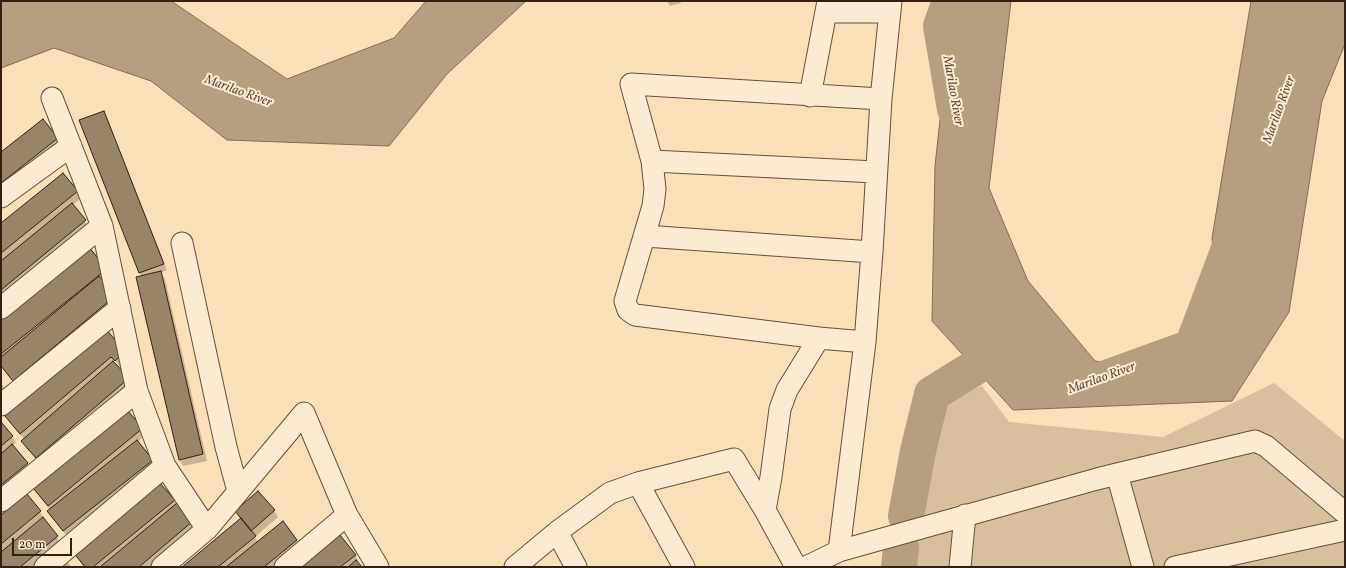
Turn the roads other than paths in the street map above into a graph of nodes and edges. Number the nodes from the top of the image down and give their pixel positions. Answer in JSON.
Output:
{"nodes":[{"id":1,"x":891,"y":6,"type":"edge"},
{"id":2,"x":827,"y":7,"type":"edge"},
{"id":3,"x":810,"y":96,"type":"junction"},
{"id":4,"x":52,"y":98,"type":"dead end"},
{"id":5,"x":881,"y":99,"type":"junction"},
{"id":6,"x":71,"y":146,"type":"junction"},
{"id":7,"x":652,"y":161,"type":"junction"},
{"id":8,"x":876,"y":172,"type":"junction"},
{"id":9,"x":1,"y":197,"type":"edge"},
{"id":10,"x":102,"y":226,"type":"junction"},
{"id":11,"x":645,"y":236,"type":"junction"},
{"id":12,"x":182,"y":243,"type":"dead end"},
{"id":13,"x":872,"y":252,"type":"junction"},
{"id":14,"x":1,"y":308,"type":"edge"},
{"id":15,"x":120,"y":308,"type":"junction"},
{"id":16,"x":819,"y":338,"type":"junction"},
{"id":17,"x":865,"y":342,"type":"junction"},
{"id":18,"x":137,"y":391,"type":"junction"},
{"id":19,"x":1,"y":404,"type":"edge"},
{"id":20,"x":165,"y":466,"type":"junction"},
{"id":21,"x":1117,"y":474,"type":"junction"},
{"id":22,"x":638,"y":483,"type":"junction"},
{"id":23,"x":238,"y":491,"type":"junction"},
{"id":24,"x":1,"y":502,"type":"edge"},
{"id":25,"x":765,"y":510,"type":"junction"},
{"id":26,"x":1345,"y":513,"type":"edge"},
{"id":27,"x":347,"y":515,"type":"junction"},
{"id":28,"x":965,"y":515,"type":"junction"},
{"id":29,"x":207,"y":529,"type":"junction"},
{"id":30,"x":1345,"y":530,"type":"edge"},
{"id":31,"x":557,"y":532,"type":"junction"},
{"id":32,"x":839,"y":551,"type":"junction"},
{"id":33,"x":44,"y":567,"type":"edge"},
{"id":34,"x":162,"y":567,"type":"edge"},
{"id":35,"x":285,"y":567,"type":"edge"},
{"id":36,"x":378,"y":567,"type":"edge"},
{"id":37,"x":515,"y":567,"type":"edge"},
{"id":38,"x":576,"y":567,"type":"edge"},
{"id":39,"x":684,"y":567,"type":"edge"},
{"id":40,"x":796,"y":567,"type":"edge"},
{"id":41,"x":806,"y":567,"type":"edge"},
{"id":42,"x":960,"y":567,"type":"edge"},
{"id":43,"x":1142,"y":567,"type":"edge"},
{"id":44,"x":1175,"y":567,"type":"edge"}],
"edges":[{"from":1,"to":2,"type":"street"},
{"from":1,"to":5,"type":"street"},
{"from":2,"to":3,"type":"street"},
{"from":3,"to":5,"type":"street"},
{"from":3,"to":7,"type":"street"},
{"from":4,"to":6,"type":"street"},
{"from":5,"to":8,"type":"street"},
{"from":6,"to":9,"type":"street"},
{"from":6,"to":10,"type":"street"},
{"from":7,"to":8,"type":"street"},
{"from":7,"to":11,"type":"street"},
{"from":8,"to":13,"type":"street"},
{"from":10,"to":14,"type":"street"},
{"from":10,"to":15,"type":"street"},
{"from":11,"to":13,"type":"street"},
{"from":11,"to":16,"type":"street"},
{"from":12,"to":23,"type":"street"},
{"from":13,"to":17,"type":"street"},
{"from":15,"to":18,"type":"street"},
{"from":15,"to":19,"type":"street"},
{"from":16,"to":17,"type":"street"},
{"from":16,"to":25,"type":"street"},
{"from":17,"to":32,"type":"street"},
{"from":18,"to":20,"type":"street"},
{"from":18,"to":24,"type":"street"},
{"from":20,"to":29,"type":"street"},
{"from":20,"to":33,"type":"street"},
{"from":21,"to":26,"type":"street"},
{"from":21,"to":28,"type":"street"},
{"from":21,"to":43,"type":"street"},
{"from":22,"to":25,"type":"street"},
{"from":22,"to":31,"type":"street"},
{"from":22,"to":39,"type":"street"},
{"from":23,"to":27,"type":"street"},
{"from":23,"to":29,"type":"street"},
{"from":25,"to":40,"type":"street"},
{"from":27,"to":35,"type":"street"},
{"from":27,"to":36,"type":"street"},
{"from":28,"to":32,"type":"street"},
{"from":28,"to":42,"type":"street"},
{"from":29,"to":34,"type":"street"},
{"from":30,"to":44,"type":"street"},
{"from":31,"to":37,"type":"street"},
{"from":31,"to":38,"type":"street"},
{"from":32,"to":41,"type":"street"}]}
